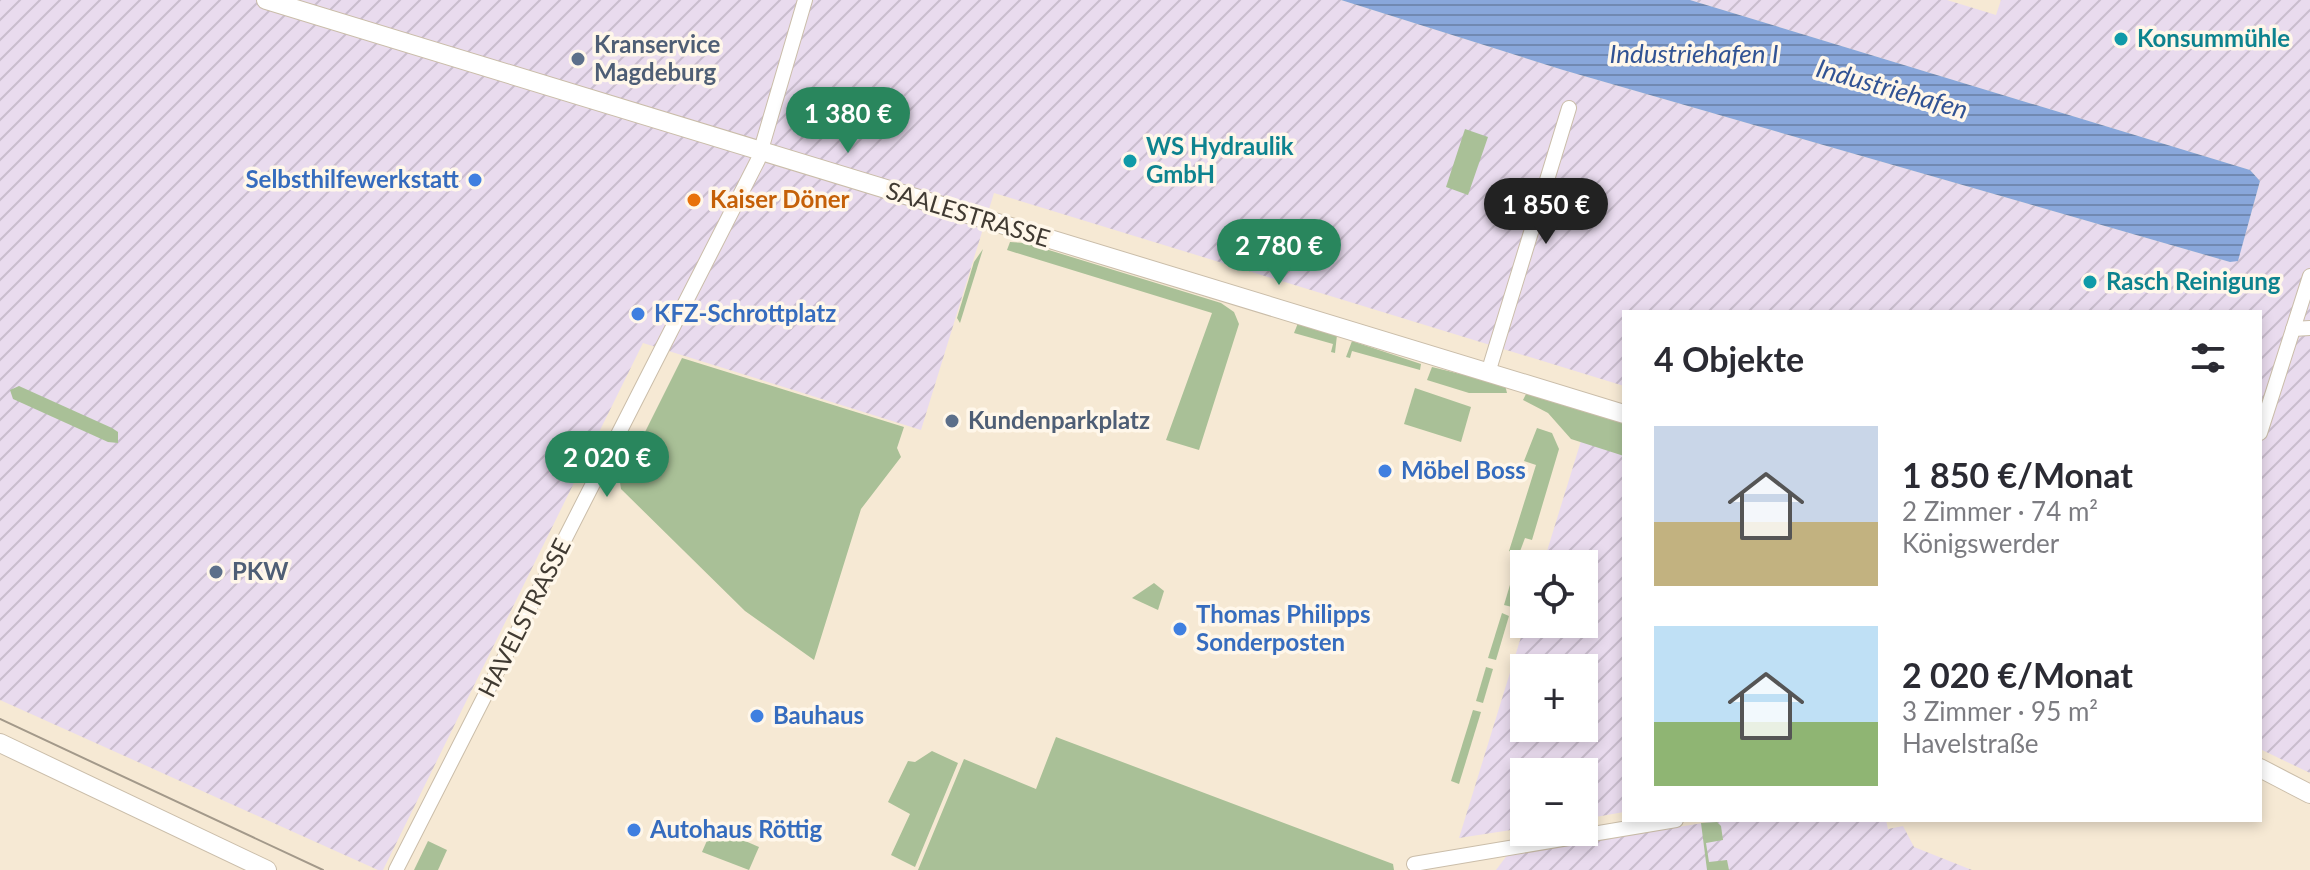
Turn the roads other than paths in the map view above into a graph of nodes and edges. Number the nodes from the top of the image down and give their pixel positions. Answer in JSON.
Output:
{"nodes":[{"id":1,"x":266,"y":0,"type":"edge"},
{"id":2,"x":805,"y":0,"type":"edge"},
{"id":3,"x":1569,"y":108,"type":"dead end"},
{"id":4,"x":761,"y":151,"type":"junction"},
{"id":5,"x":2310,"y":276,"type":"edge"},
{"id":6,"x":2310,"y":328,"type":"edge"},
{"id":7,"x":2293,"y":329,"type":"junction"},
{"id":8,"x":1488,"y":373,"type":"junction"},
{"id":9,"x":1622,"y":413,"type":"edge"},
{"id":10,"x":2262,"y":427,"type":"edge"},
{"id":11,"x":0,"y":743,"type":"edge"},
{"id":12,"x":2262,"y":769,"type":"edge"},
{"id":13,"x":2310,"y":794,"type":"edge"},
{"id":14,"x":1664,"y":822,"type":"edge"},
{"id":15,"x":1414,"y":864,"type":"dead end"},
{"id":16,"x":267,"y":870,"type":"edge"},
{"id":17,"x":396,"y":870,"type":"edge"}],
"edges":[{"from":1,"to":4,"type":"main road","name":"SAALESTRASSE"},
{"from":2,"to":4,"type":"street","name":"HAVELSTRASSE"},
{"from":3,"to":8,"type":"street"},
{"from":4,"to":8,"type":"main road","name":"SAALESTRASSE"},
{"from":4,"to":17,"type":"street","name":"HAVELSTRASSE"},
{"from":5,"to":7,"type":"street"},
{"from":6,"to":7,"type":"street"},
{"from":7,"to":10,"type":"street"},
{"from":8,"to":9,"type":"main road","name":"SAALESTRASSE"},
{"from":11,"to":16,"type":"main road"},
{"from":12,"to":13,"type":"main road"},
{"from":14,"to":15,"type":"street"}]}
